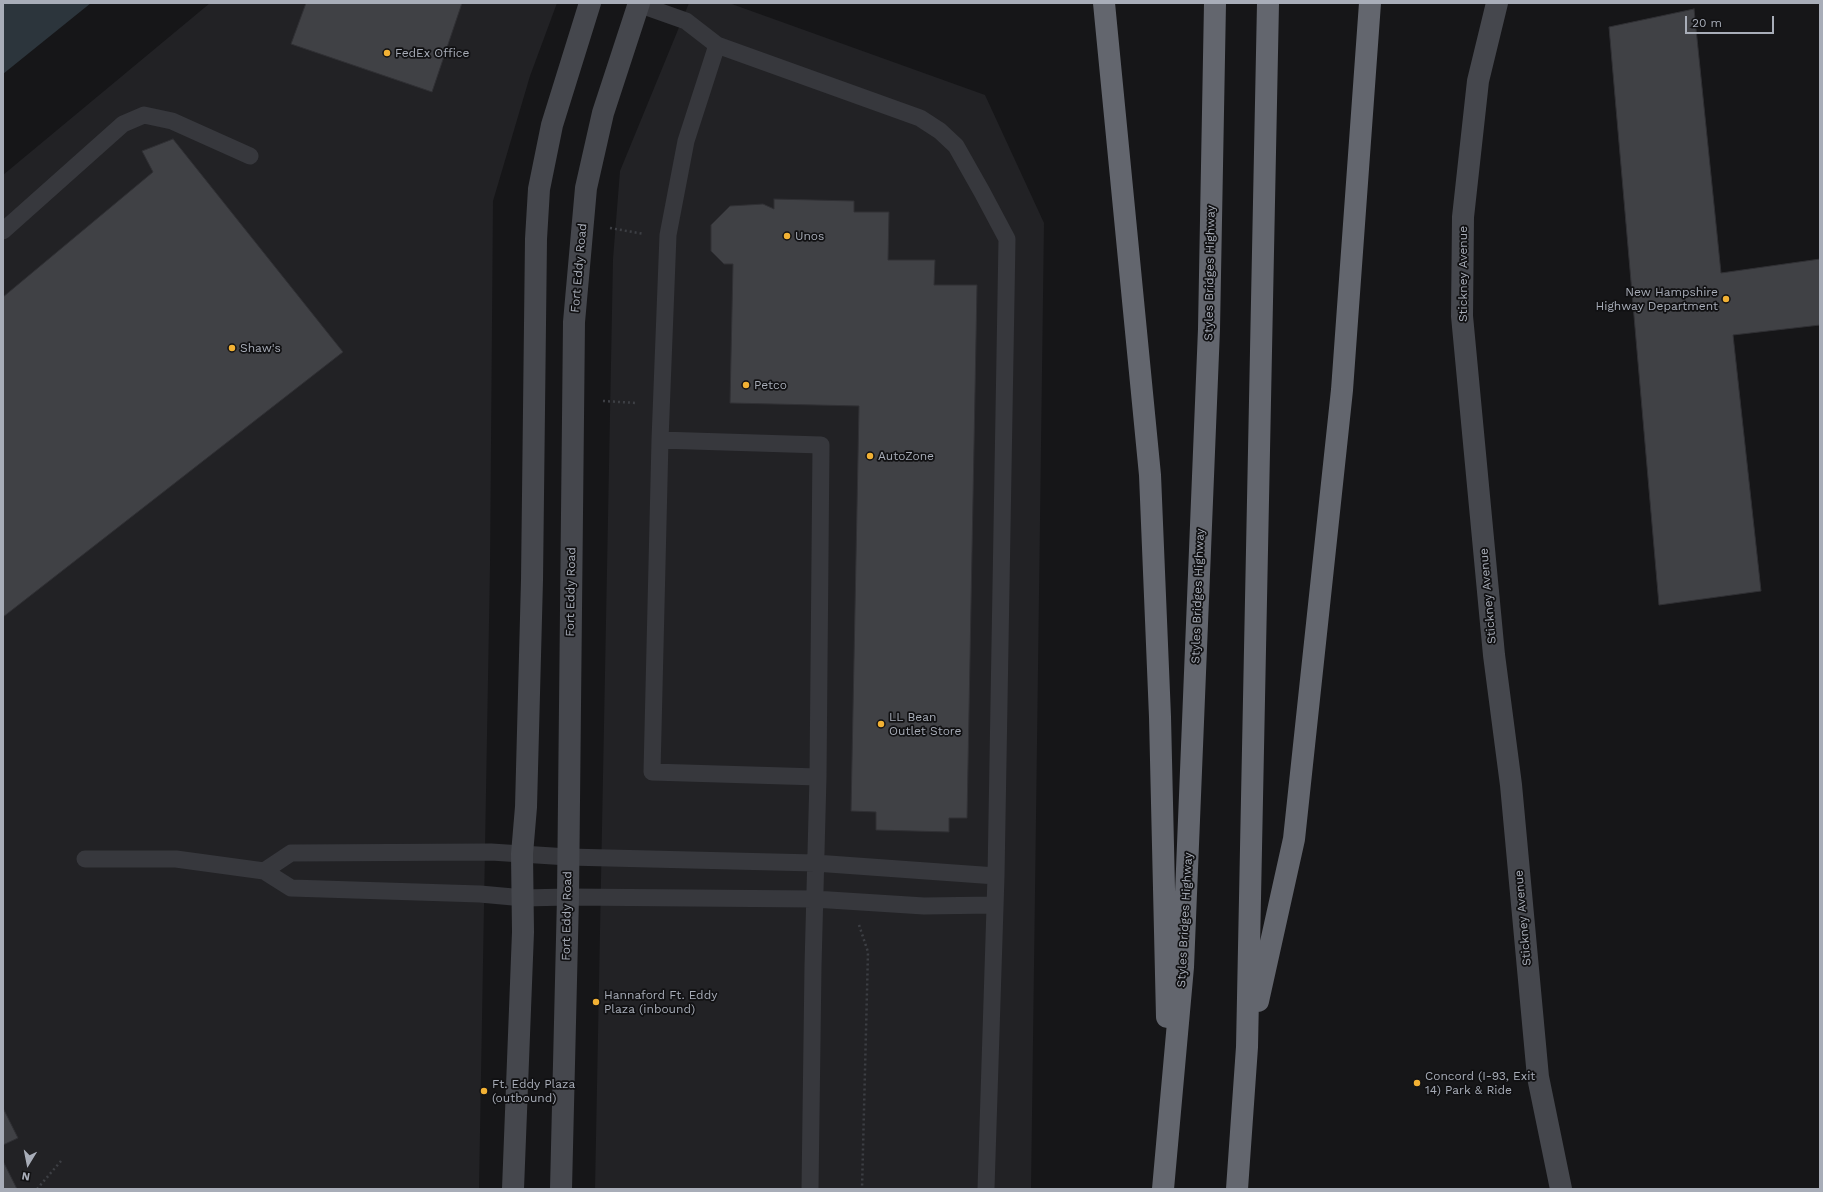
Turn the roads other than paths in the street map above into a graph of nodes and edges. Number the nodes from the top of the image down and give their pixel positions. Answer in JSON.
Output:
{"nodes":[{"id":1,"x":590,"y":3,"type":"edge"},
{"id":2,"x":1104,"y":3,"type":"edge"},
{"id":3,"x":1214,"y":3,"type":"edge"},
{"id":4,"x":1268,"y":3,"type":"edge"},
{"id":5,"x":1370,"y":3,"type":"edge"},
{"id":6,"x":1497,"y":3,"type":"edge"},
{"id":7,"x":638,"y":4,"type":"edge"},
{"id":8,"x":718,"y":45,"type":"junction"},
{"id":9,"x":250,"y":156,"type":"dead end"},
{"id":10,"x":3,"y":231,"type":"edge"},
{"id":11,"x":660,"y":440,"type":"junction"},
{"id":12,"x":818,"y":777,"type":"junction"},
{"id":13,"x":522,"y":854,"type":"junction"},
{"id":14,"x":568,"y":857,"type":"junction"},
{"id":15,"x":85,"y":859,"type":"dead end"},
{"id":16,"x":815,"y":863,"type":"junction"},
{"id":17,"x":264,"y":871,"type":"junction"},
{"id":18,"x":996,"y":876,"type":"junction"},
{"id":19,"x":568,"y":897,"type":"junction"},
{"id":20,"x":524,"y":898,"type":"junction"},
{"id":21,"x":814,"y":899,"type":"junction"},
{"id":22,"x":994,"y":905,"type":"junction"},
{"id":23,"x":1247,"y":1047,"type":"junction"},
{"id":24,"x":1169,"y":1137,"type":"junction"},
{"id":25,"x":513,"y":1189,"type":"edge"},
{"id":26,"x":561,"y":1189,"type":"edge"},
{"id":27,"x":810,"y":1189,"type":"edge"},
{"id":28,"x":986,"y":1189,"type":"edge"},
{"id":29,"x":1163,"y":1189,"type":"edge"},
{"id":30,"x":1237,"y":1189,"type":"edge"},
{"id":31,"x":1561,"y":1189,"type":"edge"}],
"edges":[{"from":1,"to":13,"type":"street"},
{"from":2,"to":24,"type":"highway"},
{"from":3,"to":24,"type":"highway","name":"Styles Bridges Highway"},
{"from":4,"to":23,"type":"highway"},
{"from":5,"to":23,"type":"highway"},
{"from":6,"to":31,"type":"street","name":"Stickney Avenue"},
{"from":7,"to":8,"type":"lane"},
{"from":7,"to":14,"type":"street","name":"Fort Eddy Road"},
{"from":8,"to":11,"type":"lane"},
{"from":8,"to":18,"type":"lane"},
{"from":9,"to":10,"type":"lane"},
{"from":11,"to":12,"type":"lane"},
{"from":11,"to":12,"type":"lane"},
{"from":12,"to":16,"type":"lane"},
{"from":13,"to":14,"type":"lane"},
{"from":13,"to":17,"type":"lane"},
{"from":13,"to":20,"type":"street"},
{"from":14,"to":16,"type":"lane"},
{"from":14,"to":19,"type":"street","name":"Fort Eddy Road"},
{"from":15,"to":17,"type":"lane"},
{"from":16,"to":18,"type":"lane"},
{"from":16,"to":21,"type":"lane"},
{"from":17,"to":20,"type":"lane"},
{"from":18,"to":22,"type":"lane"},
{"from":19,"to":20,"type":"lane"},
{"from":19,"to":21,"type":"lane"},
{"from":19,"to":26,"type":"street","name":"Fort Eddy Road"},
{"from":20,"to":25,"type":"street"},
{"from":21,"to":22,"type":"lane"},
{"from":21,"to":27,"type":"lane"},
{"from":22,"to":28,"type":"lane"},
{"from":23,"to":30,"type":"highway"},
{"from":24,"to":29,"type":"highway","name":"Styles Bridges Highway"}]}
